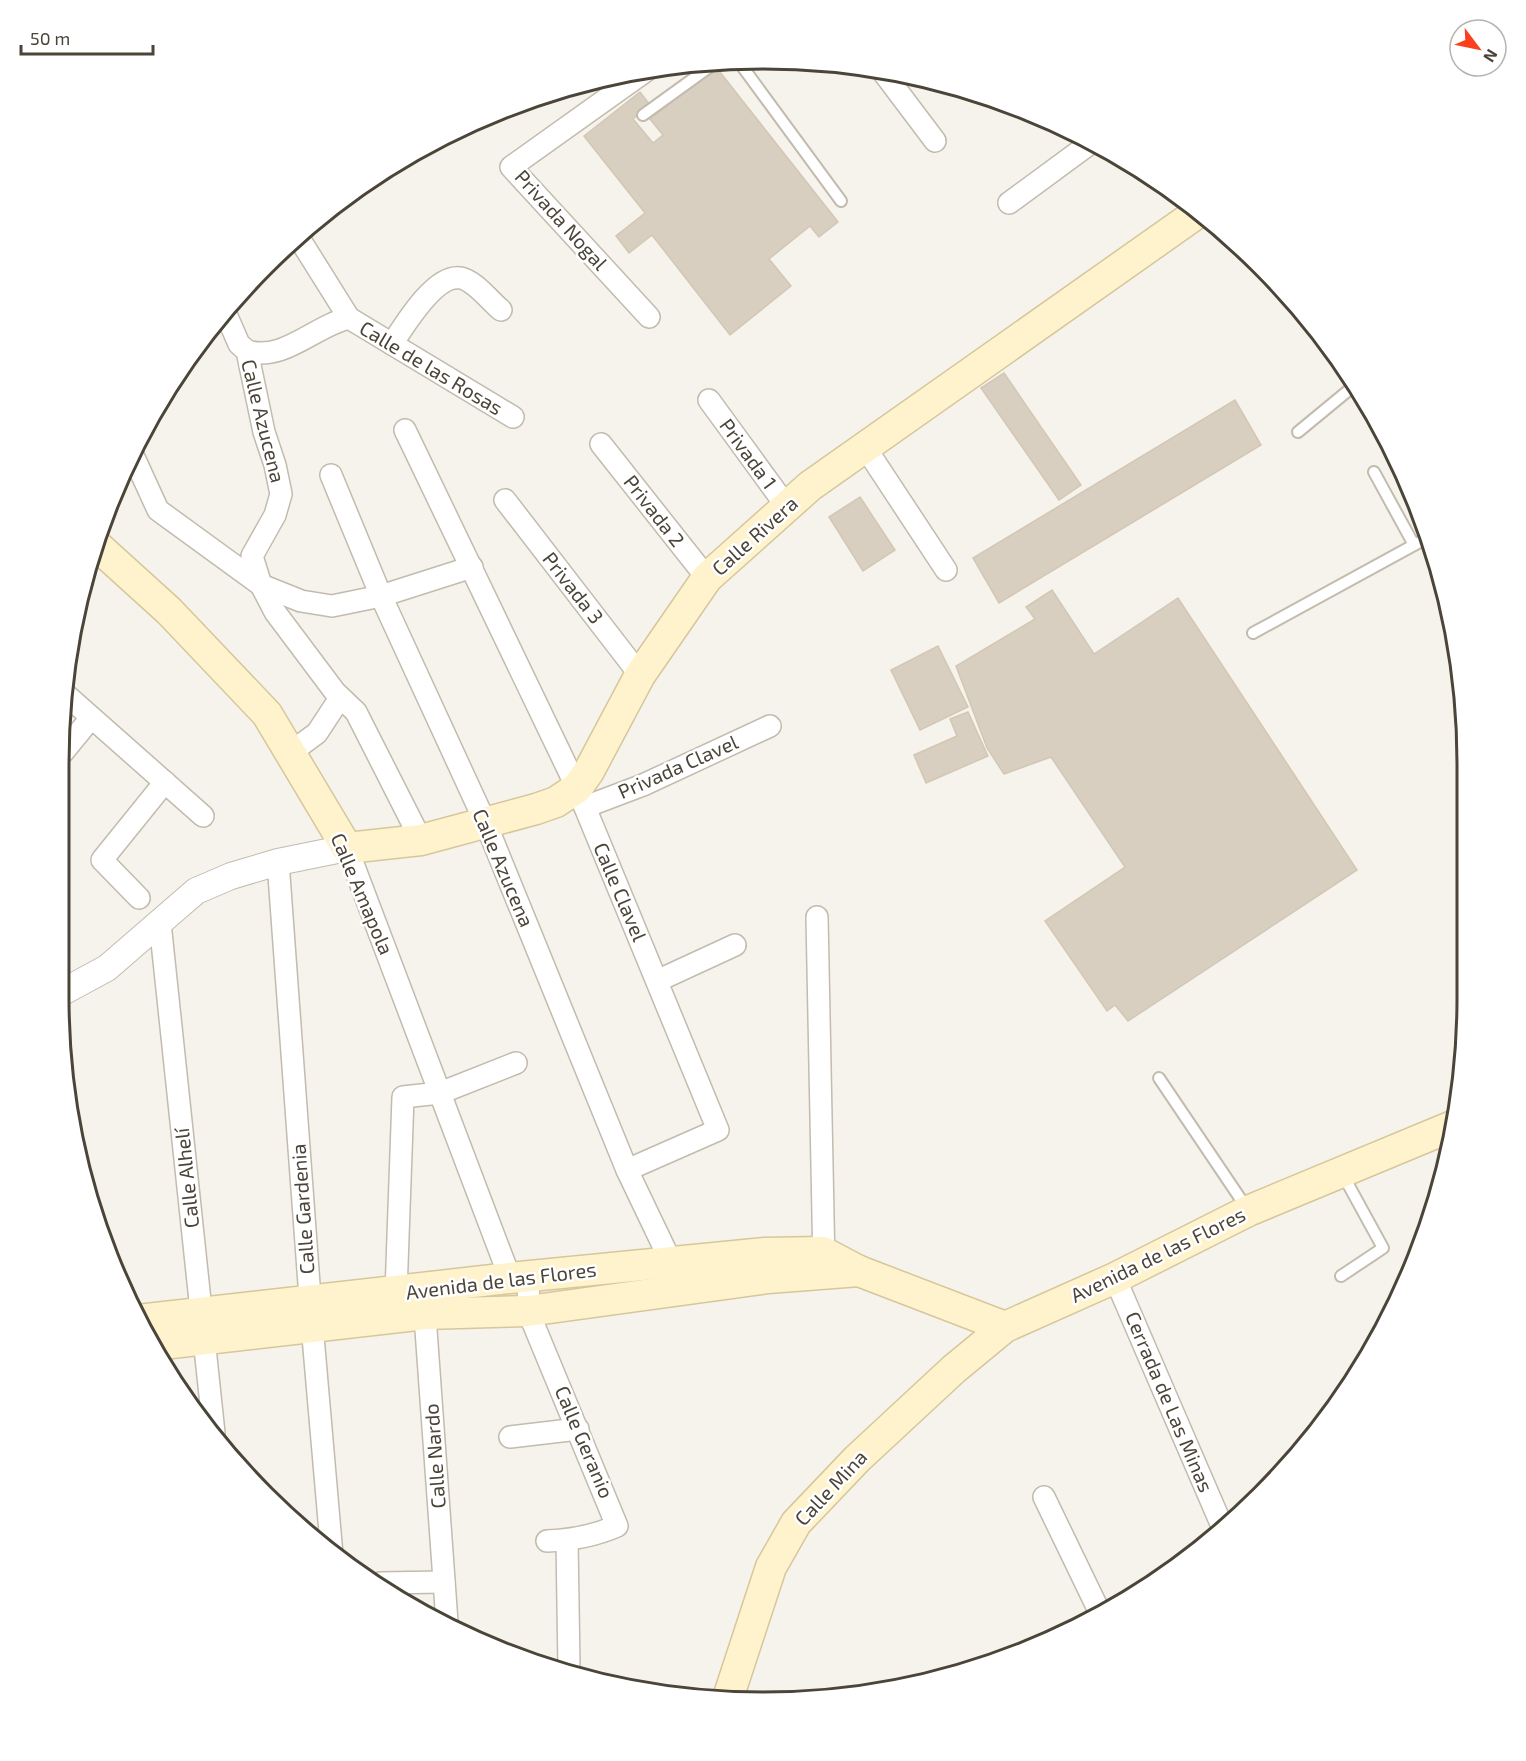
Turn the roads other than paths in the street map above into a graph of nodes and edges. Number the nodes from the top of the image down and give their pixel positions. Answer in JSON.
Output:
{"nodes":[{"id":1,"x":744,"y":69,"type":"edge"},
{"id":2,"x":703,"y":72,"type":"edge"},
{"id":3,"x":890,"y":81,"type":"edge"},
{"id":4,"x":631,"y":82,"type":"edge"},
{"id":5,"x":643,"y":115,"type":"dead end"},
{"id":6,"x":935,"y":141,"type":"dead end"},
{"id":7,"x":1084,"y":148,"type":"edge"},
{"id":8,"x":841,"y":201,"type":"dead end"},
{"id":9,"x":1009,"y":203,"type":"dead end"},
{"id":10,"x":1191,"y":217,"type":"edge"},
{"id":11,"x":302,"y":244,"type":"edge"},
{"id":12,"x":501,"y":310,"type":"dead end"},
{"id":13,"x":649,"y":317,"type":"dead end"},
{"id":14,"x":349,"y":318,"type":"junction"},
{"id":15,"x":229,"y":320,"type":"edge"},
{"id":16,"x":392,"y":344,"type":"junction"},
{"id":17,"x":247,"y":351,"type":"junction"},
{"id":18,"x":1349,"y":391,"type":"edge"},
{"id":19,"x":709,"y":400,"type":"dead end"},
{"id":20,"x":513,"y":417,"type":"dead end"},
{"id":21,"x":405,"y":430,"type":"dead end"},
{"id":22,"x":1298,"y":432,"type":"dead end"},
{"id":23,"x":601,"y":444,"type":"dead end"},
{"id":24,"x":865,"y":447,"type":"junction"},
{"id":25,"x":137,"y":464,"type":"edge"},
{"id":26,"x":1374,"y":472,"type":"dead end"},
{"id":27,"x":332,"y":475,"type":"dead end"},
{"id":28,"x":506,"y":500,"type":"dead end"},
{"id":29,"x":787,"y":507,"type":"junction"},
{"id":30,"x":1421,"y":542,"type":"edge"},
{"id":31,"x":1414,"y":545,"type":"junction"},
{"id":32,"x":103,"y":551,"type":"edge"},
{"id":33,"x":472,"y":567,"type":"junction"},
{"id":34,"x":946,"y":570,"type":"dead end"},
{"id":35,"x":707,"y":578,"type":"junction"},
{"id":36,"x":261,"y":585,"type":"junction"},
{"id":37,"x":381,"y":596,"type":"junction"},
{"id":38,"x":1253,"y":633,"type":"dead end"},
{"id":39,"x":640,"y":675,"type":"junction"},
{"id":40,"x":340,"y":698,"type":"junction"},
{"id":41,"x":72,"y":700,"type":"edge"},
{"id":42,"x":91,"y":718,"type":"junction"},
{"id":43,"x":770,"y":726,"type":"dead end"},
{"id":44,"x":69,"y":744,"type":"edge"},
{"id":45,"x":290,"y":753,"type":"junction"},
{"id":46,"x":165,"y":782,"type":"junction"},
{"id":47,"x":581,"y":797,"type":"junction"},
{"id":48,"x":203,"y":816,"type":"dead end"},
{"id":49,"x":486,"y":824,"type":"junction"},
{"id":50,"x":421,"y":840,"type":"junction"},
{"id":51,"x":347,"y":849,"type":"junction"},
{"id":52,"x":278,"y":862,"type":"junction"},
{"id":53,"x":139,"y":898,"type":"dead end"},
{"id":54,"x":817,"y":917,"type":"dead end"},
{"id":55,"x":160,"y":923,"type":"junction"},
{"id":56,"x":735,"y":945,"type":"dead end"},
{"id":57,"x":657,"y":981,"type":"junction"},
{"id":58,"x":69,"y":989,"type":"edge"},
{"id":59,"x":516,"y":1064,"type":"dead end"},
{"id":60,"x":1159,"y":1078,"type":"dead end"},
{"id":61,"x":440,"y":1093,"type":"junction"},
{"id":62,"x":1445,"y":1129,"type":"edge"},
{"id":63,"x":627,"y":1170,"type":"junction"},
{"id":64,"x":1342,"y":1172,"type":"junction"},
{"id":65,"x":1248,"y":1211,"type":"junction"},
{"id":66,"x":671,"y":1262,"type":"junction"},
{"id":67,"x":824,"y":1263,"type":"junction"},
{"id":68,"x":1341,"y":1276,"type":"dead end"},
{"id":69,"x":519,"y":1277,"type":"junction"},
{"id":70,"x":1115,"y":1278,"type":"junction"},
{"id":71,"x":623,"y":1282,"type":"junction"},
{"id":72,"x":415,"y":1299,"type":"junction"},
{"id":73,"x":528,"y":1311,"type":"junction"},
{"id":74,"x":311,"y":1313,"type":"junction"},
{"id":75,"x":149,"y":1321,"type":"edge"},
{"id":76,"x":203,"y":1324,"type":"junction"},
{"id":77,"x":1005,"y":1327,"type":"junction"},
{"id":78,"x":160,"y":1341,"type":"edge"},
{"id":79,"x":213,"y":1421,"type":"edge"},
{"id":80,"x":578,"y":1429,"type":"junction"},
{"id":81,"x":510,"y":1437,"type":"dead end"},
{"id":82,"x":1044,"y":1497,"type":"dead end"},
{"id":83,"x":1220,"y":1521,"type":"edge"},
{"id":84,"x":331,"y":1541,"type":"edge"},
{"id":85,"x":444,"y":1582,"type":"junction"},
{"id":86,"x":390,"y":1583,"type":"edge"},
{"id":87,"x":1097,"y":1606,"type":"edge"},
{"id":88,"x":446,"y":1615,"type":"edge"},
{"id":89,"x":568,"y":1664,"type":"edge"},
{"id":90,"x":730,"y":1691,"type":"edge"}],
"edges":[{"from":1,"to":8,"type":"lane"},
{"from":2,"to":5,"type":"lane"},
{"from":3,"to":6,"type":"street"},
{"from":4,"to":13,"type":"street","name":"Privada Nogal"},
{"from":7,"to":9,"type":"street"},
{"from":10,"to":24,"type":"main road","name":"Calle Rivera"},
{"from":11,"to":14,"type":"street"},
{"from":12,"to":16,"type":"street"},
{"from":14,"to":16,"type":"street","name":"Calle de las Rosas"},
{"from":14,"to":17,"type":"street"},
{"from":15,"to":17,"type":"street","name":"Calle Azucena"},
{"from":16,"to":20,"type":"street","name":"Calle de las Rosas"},
{"from":17,"to":36,"type":"street","name":"Calle Azucena"},
{"from":18,"to":22,"type":"lane"},
{"from":19,"to":29,"type":"street","name":"Privada 1"},
{"from":21,"to":33,"type":"street","name":"Calle Clavel"},
{"from":23,"to":35,"type":"street","name":"Privada 2"},
{"from":24,"to":29,"type":"main road","name":"Calle Rivera"},
{"from":24,"to":34,"type":"street"},
{"from":25,"to":36,"type":"street"},
{"from":26,"to":31,"type":"lane"},
{"from":27,"to":37,"type":"street","name":"Calle Azucena"},
{"from":28,"to":39,"type":"street","name":"Privada 3"},
{"from":29,"to":35,"type":"main road","name":"Calle Rivera"},
{"from":30,"to":31,"type":"lane"},
{"from":31,"to":38,"type":"lane"},
{"from":32,"to":45,"type":"main road","name":"Calle Amapola"},
{"from":33,"to":37,"type":"street"},
{"from":33,"to":47,"type":"street","name":"Calle Clavel"},
{"from":35,"to":39,"type":"main road","name":"Calle Rivera"},
{"from":36,"to":37,"type":"street"},
{"from":36,"to":40,"type":"street","name":"Calle Azucena"},
{"from":37,"to":49,"type":"street","name":"Calle Azucena"},
{"from":39,"to":47,"type":"main road","name":"Calle Rivera"},
{"from":40,"to":45,"type":"street"},
{"from":40,"to":50,"type":"street","name":"Calle Azucena"},
{"from":41,"to":42,"type":"street"},
{"from":42,"to":44,"type":"street"},
{"from":42,"to":46,"type":"street"},
{"from":43,"to":47,"type":"street","name":"Privada Clavel"},
{"from":45,"to":51,"type":"main road","name":"Calle Amapola"},
{"from":46,"to":48,"type":"street"},
{"from":46,"to":53,"type":"street"},
{"from":47,"to":49,"type":"main road","name":"Calle Rivera"},
{"from":47,"to":57,"type":"street","name":"Calle Clavel"},
{"from":49,"to":50,"type":"main road","name":"Calle Rivera"},
{"from":49,"to":63,"type":"street","name":"Calle Azucena"},
{"from":50,"to":51,"type":"main road","name":"Calle Rivera"},
{"from":51,"to":52,"type":"street"},
{"from":51,"to":61,"type":"street","name":"Calle Amapola"},
{"from":52,"to":55,"type":"street"},
{"from":52,"to":74,"type":"street","name":"Calle Gardenia"},
{"from":54,"to":67,"type":"street"},
{"from":55,"to":58,"type":"street"},
{"from":55,"to":76,"type":"street","name":"Calle Alhelí"},
{"from":56,"to":57,"type":"street"},
{"from":57,"to":63,"type":"street","name":"Calle Clavel"},
{"from":59,"to":61,"type":"street"},
{"from":60,"to":65,"type":"lane"},
{"from":61,"to":69,"type":"street","name":"Calle Amapola"},
{"from":61,"to":72,"type":"street","name":"Calle Nardo"},
{"from":62,"to":64,"type":"main road","name":"Avenida de las Flores"},
{"from":63,"to":66,"type":"street","name":"Calle Azucena"},
{"from":64,"to":65,"type":"main road","name":"Avenida de las Flores"},
{"from":64,"to":68,"type":"lane"},
{"from":65,"to":70,"type":"main road","name":"Avenida de las Flores"},
{"from":66,"to":67,"type":"main road","name":"Avenida de las Flores"},
{"from":66,"to":71,"type":"main road","name":"Avenida de las Flores"},
{"from":67,"to":71,"type":"main road","name":"Avenida de las Flores"},
{"from":67,"to":77,"type":"main road","name":"Avenida de las Flores"},
{"from":69,"to":71,"type":"main road","name":"Avenida de las Flores"},
{"from":69,"to":72,"type":"main road","name":"Avenida de las Flores"},
{"from":69,"to":73,"type":"street"},
{"from":70,"to":77,"type":"main road","name":"Avenida de las Flores"},
{"from":70,"to":83,"type":"street","name":"Cerrada de Las Minas"},
{"from":71,"to":73,"type":"main road","name":"Avenida de las Flores"},
{"from":72,"to":73,"type":"main road","name":"Avenida de las Flores"},
{"from":72,"to":74,"type":"main road","name":"Avenida de las Flores"},
{"from":72,"to":85,"type":"street","name":"Calle Nardo"},
{"from":73,"to":80,"type":"street","name":"Calle Geranio"},
{"from":74,"to":76,"type":"main road","name":"Avenida de las Flores"},
{"from":74,"to":84,"type":"street","name":"Calle Gardenia"},
{"from":75,"to":76,"type":"main road","name":"Avenida de las Flores"},
{"from":76,"to":78,"type":"main road","name":"Avenida de las Flores"},
{"from":76,"to":79,"type":"street","name":"Calle Alhelí"},
{"from":77,"to":90,"type":"main road","name":"Calle Mina"},
{"from":80,"to":81,"type":"street"},
{"from":80,"to":89,"type":"street","name":"Calle Geranio"},
{"from":82,"to":87,"type":"street"},
{"from":85,"to":86,"type":"street"},
{"from":85,"to":88,"type":"street","name":"Calle Nardo"}]}
